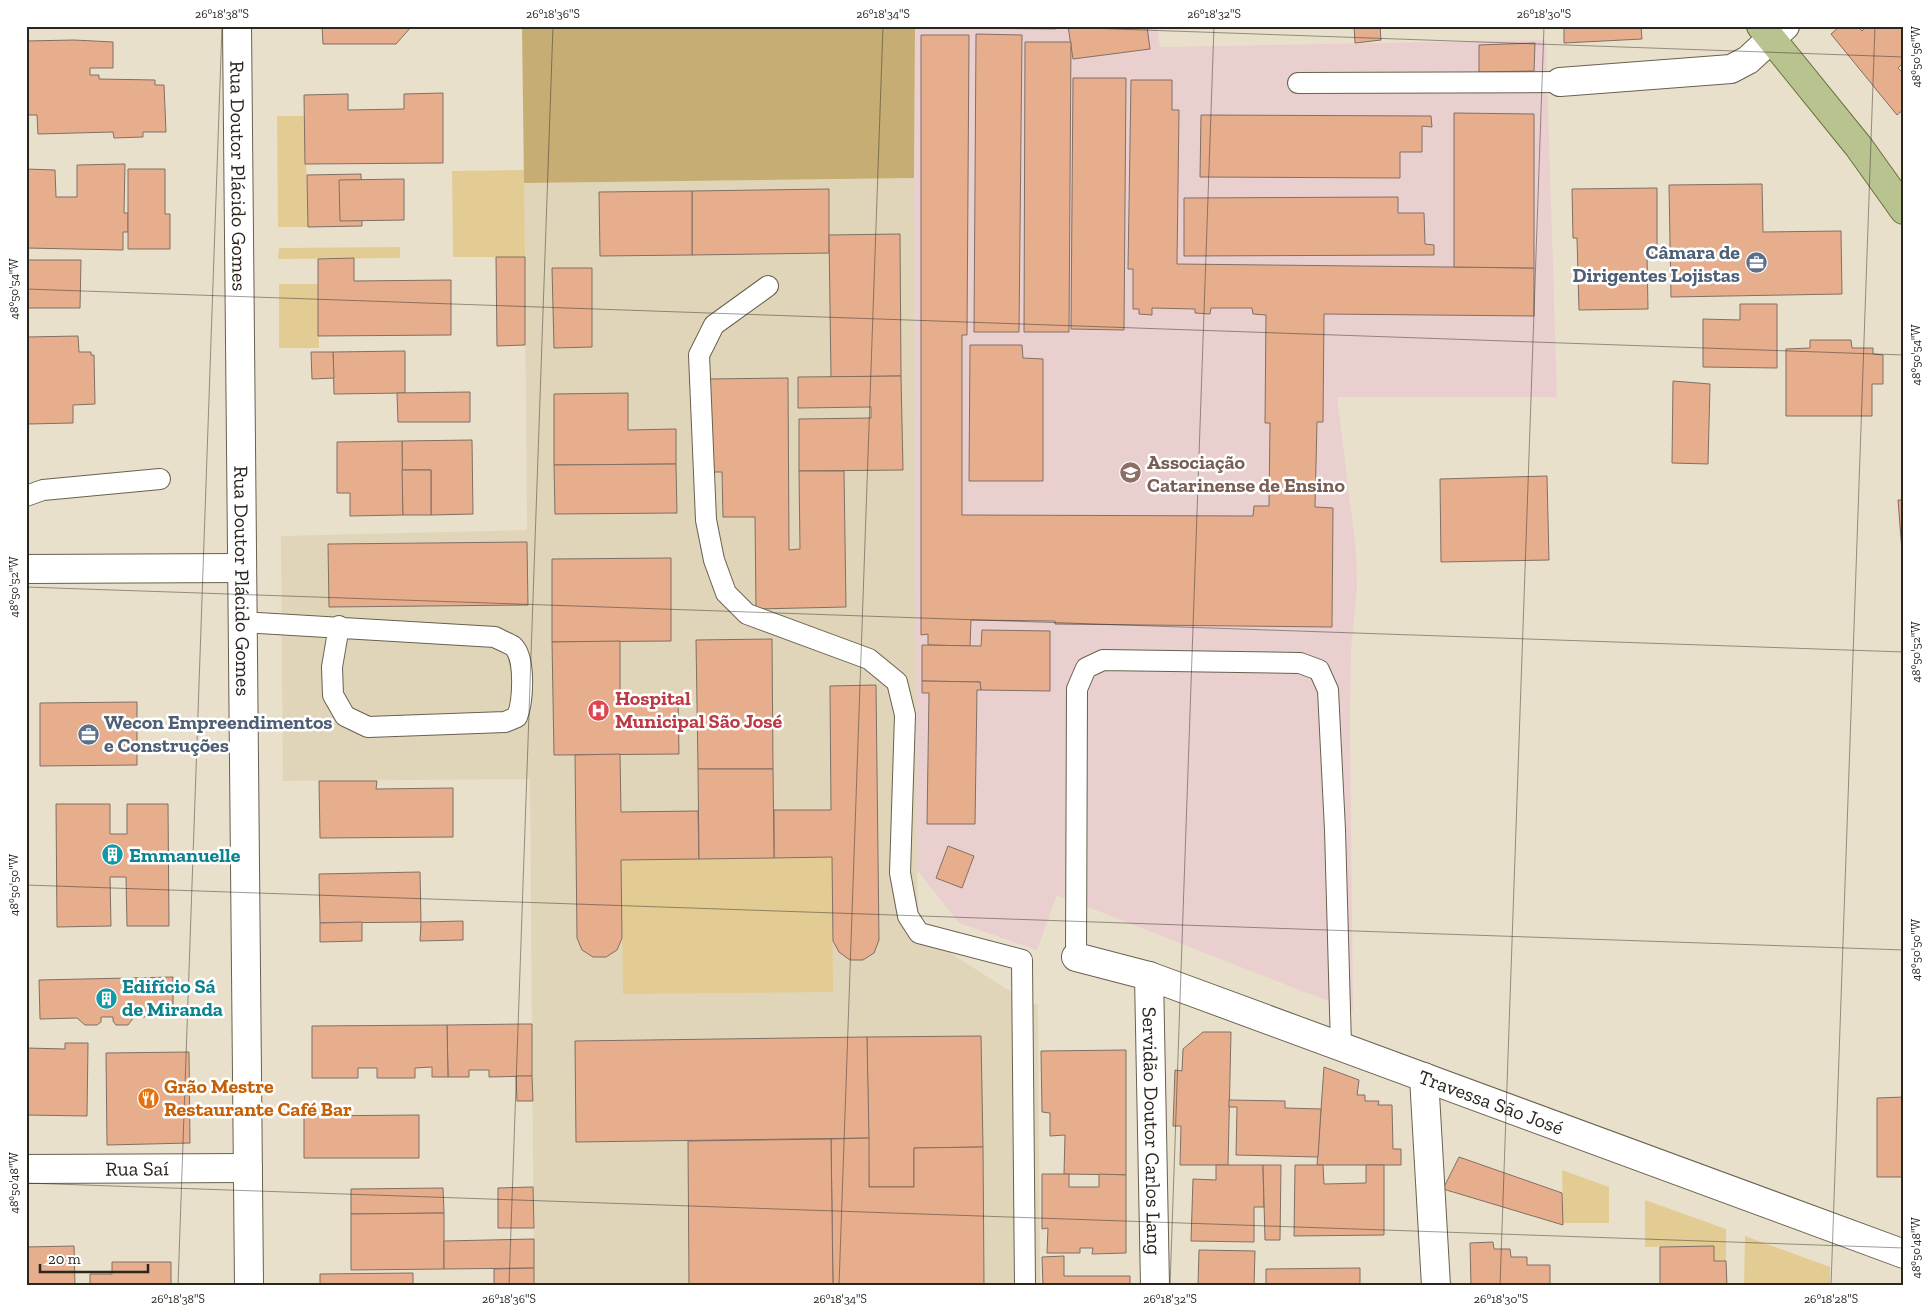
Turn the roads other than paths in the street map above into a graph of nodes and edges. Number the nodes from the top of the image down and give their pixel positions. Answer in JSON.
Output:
{"nodes":[{"id":1,"x":237,"y":26,"type":"edge"},
{"id":2,"x":1772,"y":30,"type":"edge"},
{"id":3,"x":1560,"y":82,"type":"joint"},
{"id":4,"x":1298,"y":83,"type":"dead end"},
{"id":5,"x":1904,"y":210,"type":"edge"},
{"id":6,"x":768,"y":286,"type":"dead end"},
{"id":7,"x":160,"y":479,"type":"dead end"},
{"id":8,"x":26,"y":496,"type":"edge"},
{"id":9,"x":242,"y":568,"type":"junction"},
{"id":10,"x":26,"y":569,"type":"edge"},
{"id":11,"x":242,"y":622,"type":"junction"},
{"id":12,"x":339,"y":626,"type":"junction"},
{"id":13,"x":1076,"y":957,"type":"joint"},
{"id":14,"x":1149,"y":976,"type":"junction"},
{"id":15,"x":1341,"y":1046,"type":"junction"},
{"id":16,"x":1424,"y":1077,"type":"junction"},
{"id":17,"x":248,"y":1168,"type":"junction"},
{"id":18,"x":26,"y":1169,"type":"edge"},
{"id":19,"x":1904,"y":1254,"type":"edge"},
{"id":20,"x":249,"y":1286,"type":"edge"},
{"id":21,"x":1025,"y":1286,"type":"edge"},
{"id":22,"x":1155,"y":1286,"type":"edge"},
{"id":23,"x":1436,"y":1286,"type":"edge"}],
"edges":[{"from":1,"to":9,"type":"street","name":"Rua Doutor Plácido Gomes"},
{"from":2,"to":3,"type":"street"},
{"from":2,"to":5,"type":"main road"},
{"from":3,"to":4,"type":"lane"},
{"from":6,"to":21,"type":"lane"},
{"from":7,"to":8,"type":"lane"},
{"from":9,"to":10,"type":"street"},
{"from":9,"to":11,"type":"street","name":"Rua Doutor Plácido Gomes"},
{"from":11,"to":12,"type":"lane"},
{"from":11,"to":17,"type":"street","name":"Rua Doutor Plácido Gomes"},
{"from":12,"to":12,"type":"lane"},
{"from":13,"to":14,"type":"street","name":"Travessa São José"},
{"from":13,"to":15,"type":"lane"},
{"from":14,"to":15,"type":"street","name":"Travessa São José"},
{"from":14,"to":22,"type":"street","name":"Servidão Doutor Carlos Lang"},
{"from":15,"to":16,"type":"street","name":"Travessa São José"},
{"from":16,"to":19,"type":"street","name":"Travessa São José"},
{"from":16,"to":23,"type":"street"},
{"from":17,"to":18,"type":"street","name":"Rua Saí"},
{"from":17,"to":20,"type":"street","name":"Rua Doutor Plácido Gomes"}]}
